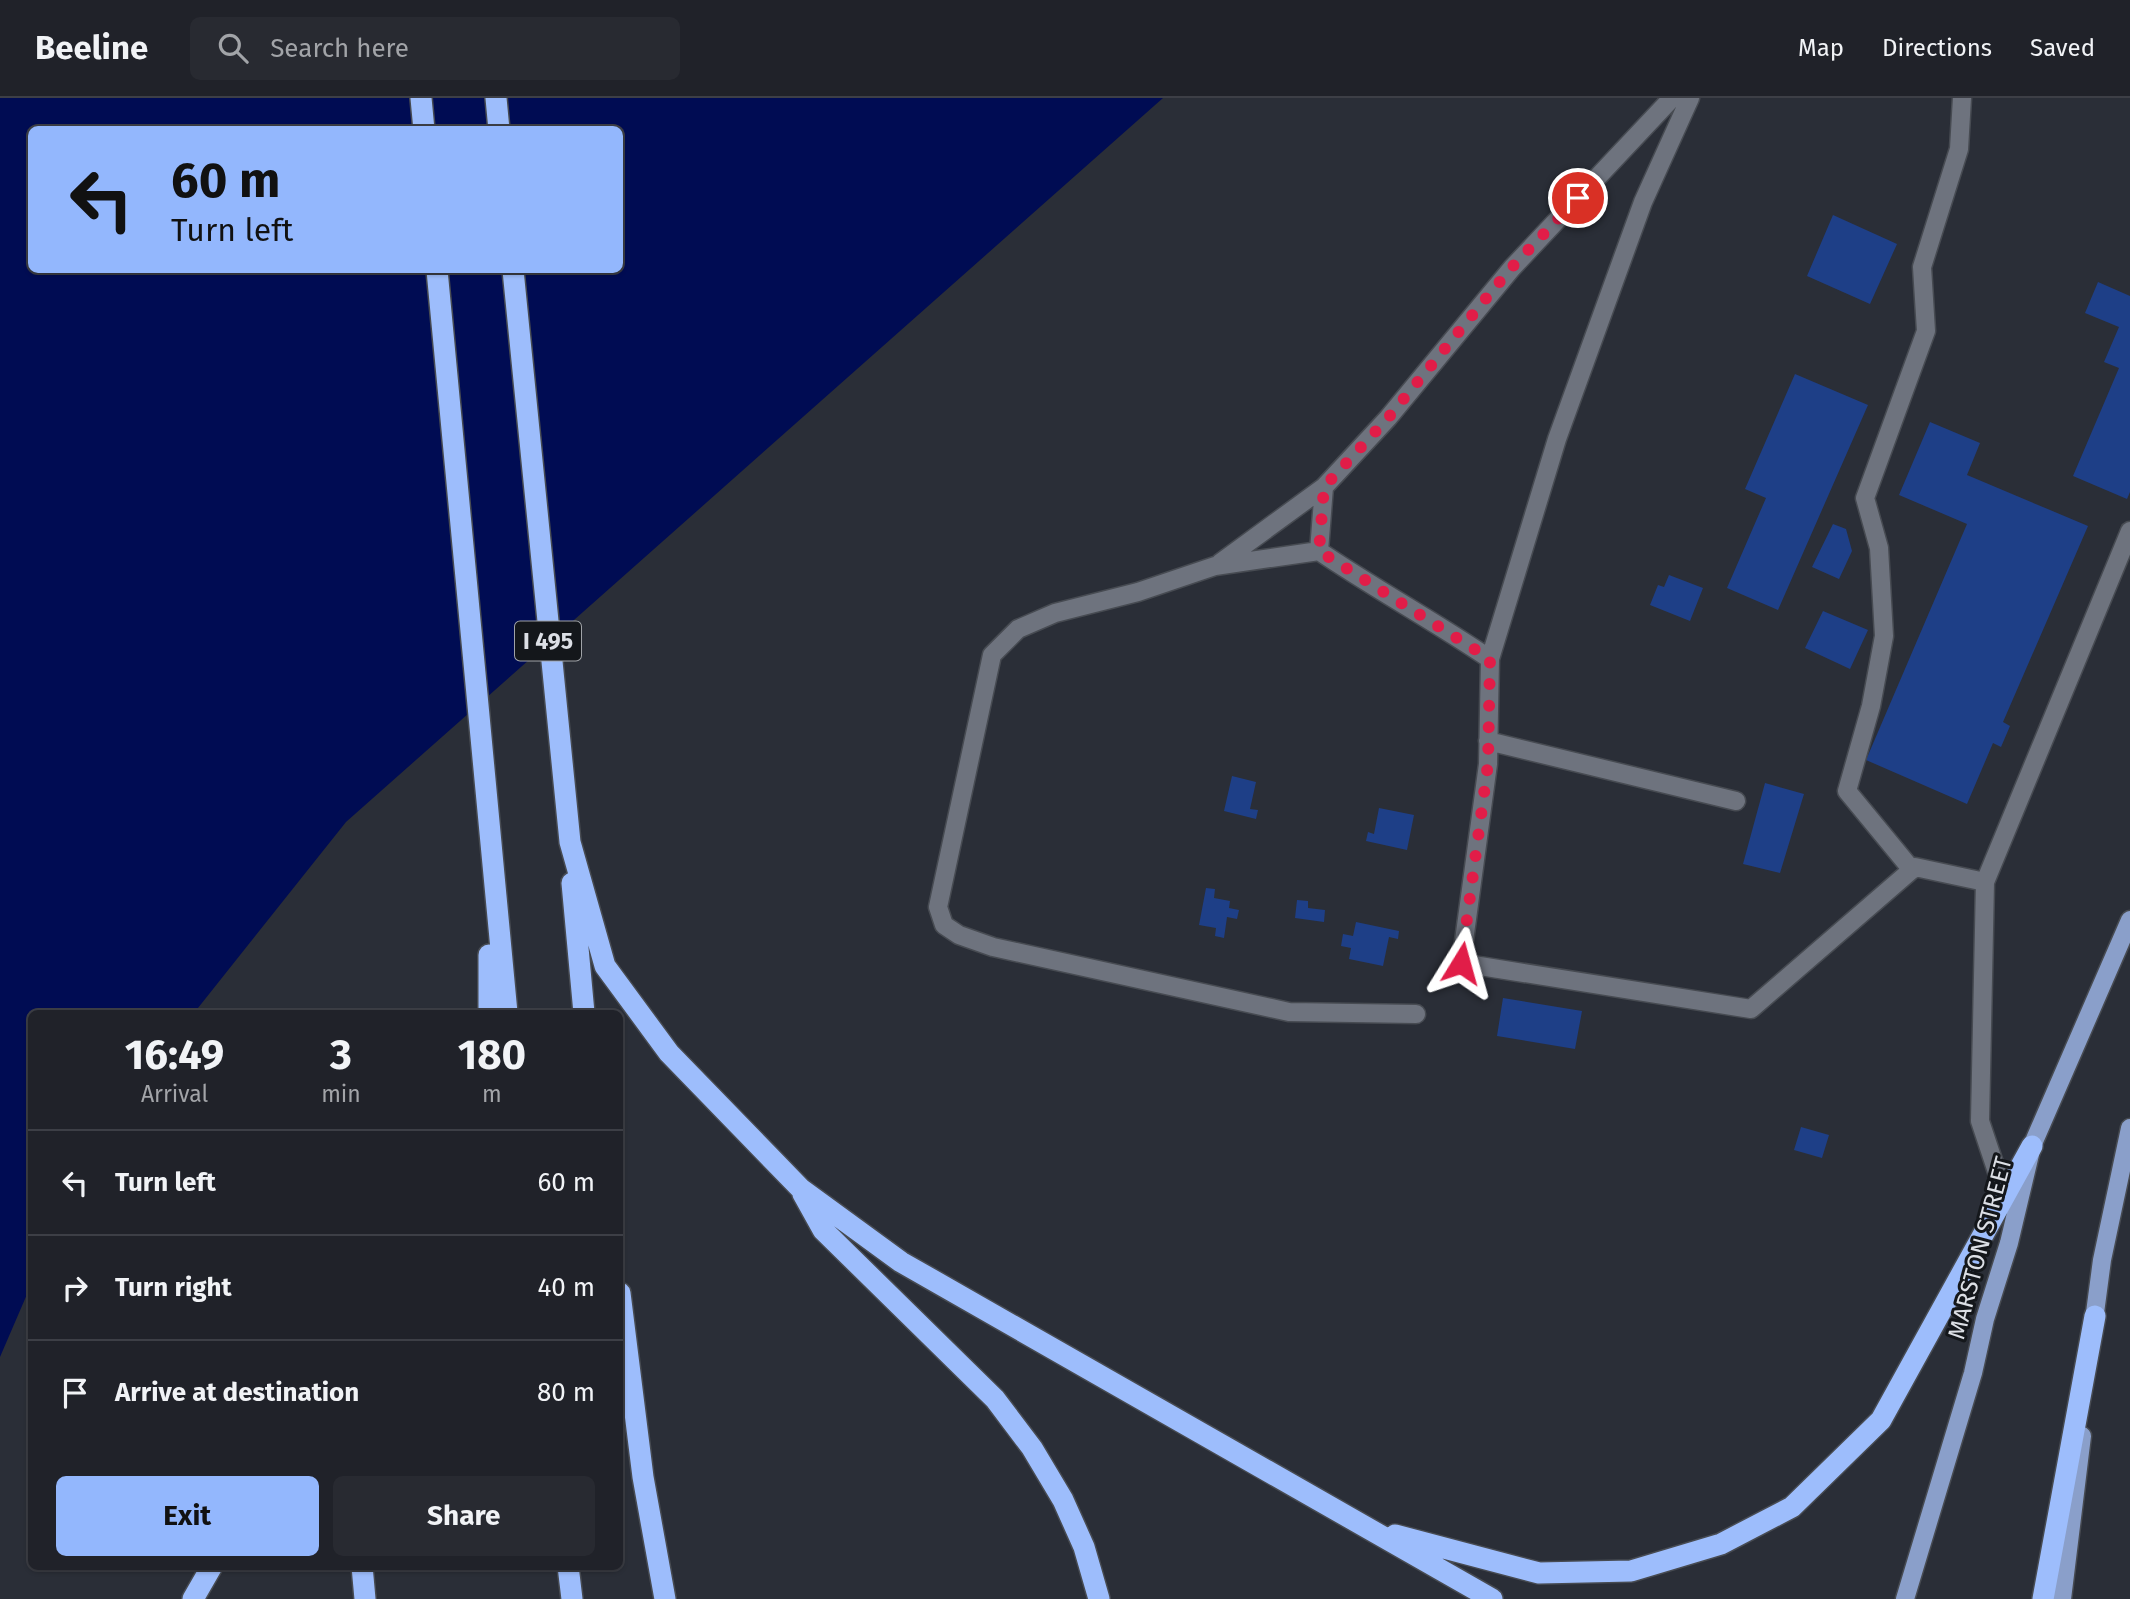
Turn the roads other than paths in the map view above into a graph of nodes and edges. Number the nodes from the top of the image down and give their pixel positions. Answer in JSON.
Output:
{"nodes":[{"id":1,"x":412,"y":98,"type":"edge"},
{"id":2,"x":421,"y":98,"type":"edge"},
{"id":3,"x":495,"y":98,"type":"edge"},
{"id":4,"x":1672,"y":98,"type":"edge"},
{"id":5,"x":1690,"y":98,"type":"edge"},
{"id":6,"x":1962,"y":98,"type":"edge"},
{"id":7,"x":415,"y":126,"type":"edge"},
{"id":8,"x":424,"y":126,"type":"edge"},
{"id":9,"x":498,"y":126,"type":"edge"},
{"id":10,"x":429,"y":273,"type":"edge"},
{"id":11,"x":437,"y":273,"type":"edge"},
{"id":12,"x":512,"y":273,"type":"edge"},
{"id":13,"x":512,"y":273,"type":"edge"},
{"id":14,"x":1324,"y":487,"type":"junction"},
{"id":15,"x":2130,"y":530,"type":"edge"},
{"id":16,"x":1319,"y":551,"type":"junction"},
{"id":17,"x":1215,"y":566,"type":"junction"},
{"id":18,"x":1490,"y":659,"type":"junction"},
{"id":19,"x":1488,"y":741,"type":"junction"},
{"id":20,"x":1736,"y":801,"type":"dead end"},
{"id":21,"x":1912,"y":870,"type":"junction"},
{"id":22,"x":1985,"y":882,"type":"junction"},
{"id":23,"x":2130,"y":920,"type":"edge"},
{"id":24,"x":489,"y":1010,"type":"edge"},
{"id":25,"x":507,"y":1010,"type":"edge"},
{"id":26,"x":584,"y":1010,"type":"edge"},
{"id":27,"x":1416,"y":1014,"type":"dead end"},
{"id":28,"x":2130,"y":1128,"type":"edge"},
{"id":29,"x":2032,"y":1146,"type":"junction"},
{"id":30,"x":800,"y":1189,"type":"junction"},
{"id":31,"x":2005,"y":1196,"type":"junction"},
{"id":32,"x":2095,"y":1316,"type":"junction"},
{"id":33,"x":623,"y":1317,"type":"edge"},
{"id":34,"x":1364,"y":1526,"type":"junction"},
{"id":35,"x":210,"y":1570,"type":"edge"},
{"id":36,"x":362,"y":1570,"type":"edge"},
{"id":37,"x":568,"y":1570,"type":"edge"},
{"id":38,"x":193,"y":1599,"type":"edge"},
{"id":39,"x":365,"y":1599,"type":"edge"},
{"id":40,"x":572,"y":1599,"type":"edge"},
{"id":41,"x":665,"y":1599,"type":"edge"},
{"id":42,"x":1099,"y":1599,"type":"edge"},
{"id":43,"x":1492,"y":1599,"type":"edge"},
{"id":44,"x":1905,"y":1599,"type":"edge"},
{"id":45,"x":2043,"y":1599,"type":"edge"},
{"id":46,"x":2062,"y":1599,"type":"edge"}],
"edges":[{"from":1,"to":7,"type":"highway"},
{"from":2,"to":8,"type":"highway"},
{"from":3,"to":9,"type":"highway"},
{"from":4,"to":14,"type":"lane"},
{"from":5,"to":18,"type":"lane"},
{"from":6,"to":21,"type":"lane"},
{"from":10,"to":24,"type":"highway"},
{"from":11,"to":25,"type":"highway"},
{"from":12,"to":30,"type":"highway"},
{"from":13,"to":26,"type":"highway","number":"I 495"},
{"from":14,"to":16,"type":"lane"},
{"from":14,"to":17,"type":"lane"},
{"from":15,"to":22,"type":"lane"},
{"from":16,"to":17,"type":"lane"},
{"from":16,"to":18,"type":"lane"},
{"from":17,"to":27,"type":"lane"},
{"from":18,"to":19,"type":"lane"},
{"from":19,"to":20,"type":"lane"},
{"from":19,"to":21,"type":"lane"},
{"from":21,"to":22,"type":"lane"},
{"from":22,"to":31,"type":"lane"},
{"from":23,"to":29,"type":"main road","name":"MARSTON STREET"},
{"from":28,"to":32,"type":"main road"},
{"from":29,"to":31,"type":"highway"},
{"from":29,"to":44,"type":"main road","name":"MARSTON STREET"},
{"from":30,"to":34,"type":"highway"},
{"from":30,"to":42,"type":"highway"},
{"from":31,"to":34,"type":"highway"},
{"from":32,"to":45,"type":"highway"},
{"from":32,"to":46,"type":"main road"},
{"from":33,"to":41,"type":"highway"},
{"from":34,"to":43,"type":"highway"},
{"from":35,"to":38,"type":"highway"},
{"from":36,"to":39,"type":"highway"},
{"from":37,"to":40,"type":"highway"}]}
